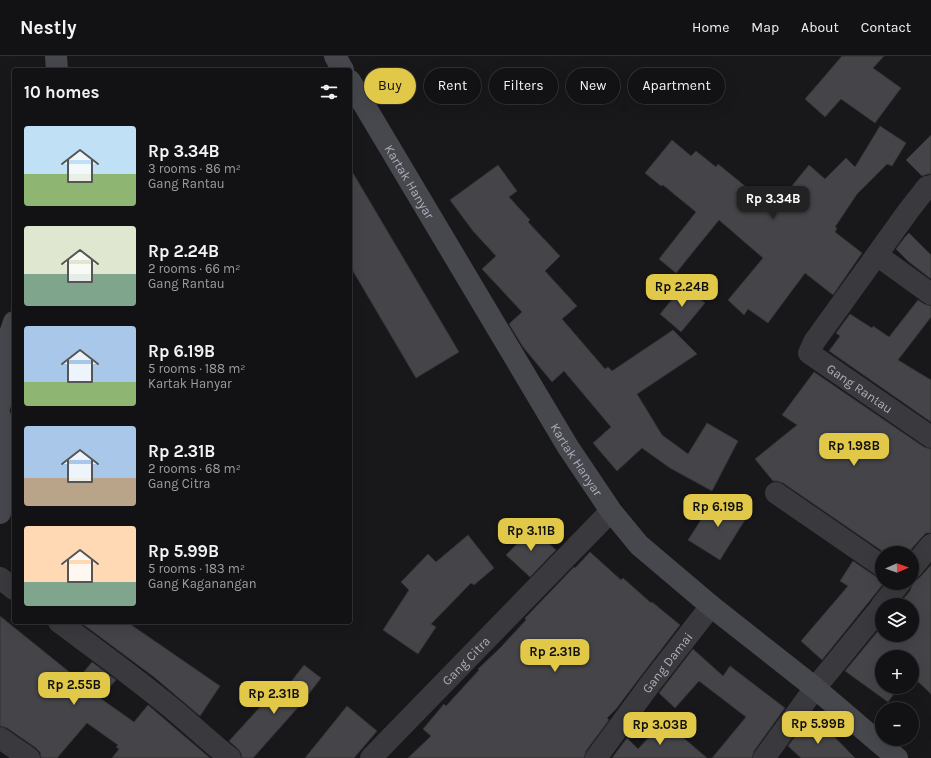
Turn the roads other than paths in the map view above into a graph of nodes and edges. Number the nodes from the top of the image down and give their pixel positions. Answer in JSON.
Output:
{"nodes":[{"id":1,"x":56,"y":56,"type":"edge"},
{"id":2,"x":335,"y":56,"type":"edge"},
{"id":3,"x":57,"y":68,"type":"edge"},
{"id":4,"x":343,"y":68,"type":"edge"},
{"id":5,"x":352,"y":84,"type":"edge"},
{"id":6,"x":931,"y":186,"type":"edge"},
{"id":7,"x":877,"y":255,"type":"junction"},
{"id":8,"x":931,"y":294,"type":"edge"},
{"id":9,"x":12,"y":328,"type":"edge"},
{"id":10,"x":0,"y":405,"type":"edge"},
{"id":11,"x":0,"y":416,"type":"edge"},
{"id":12,"x":931,"y":437,"type":"edge"},
{"id":13,"x":776,"y":493,"type":"dead end"},
{"id":14,"x":611,"y":511,"type":"junction"},
{"id":15,"x":0,"y":513,"type":"edge"},
{"id":16,"x":931,"y":545,"type":"edge"},
{"id":17,"x":919,"y":560,"type":"edge"},
{"id":18,"x":875,"y":561,"type":"edge"},
{"id":19,"x":0,"y":578,"type":"edge"},
{"id":20,"x":12,"y":587,"type":"edge"},
{"id":21,"x":894,"y":590,"type":"edge"},
{"id":22,"x":888,"y":598,"type":"edge"},
{"id":23,"x":711,"y":606,"type":"junction"},
{"id":24,"x":875,"y":614,"type":"edge"},
{"id":25,"x":62,"y":624,"type":"edge"},
{"id":26,"x":815,"y":688,"type":"junction"},
{"id":27,"x":0,"y":738,"type":"edge"},
{"id":28,"x":29,"y":758,"type":"edge"},
{"id":29,"x":230,"y":758,"type":"edge"},
{"id":30,"x":371,"y":758,"type":"edge"},
{"id":31,"x":596,"y":758,"type":"edge"},
{"id":32,"x":764,"y":758,"type":"edge"},
{"id":33,"x":897,"y":758,"type":"edge"}],
"edges":[{"from":1,"to":3,"type":"street"},
{"from":2,"to":4,"type":"street"},
{"from":5,"to":14,"type":"street","name":"Kartak Hanyar"},
{"from":6,"to":7,"type":"street"},
{"from":7,"to":8,"type":"street"},
{"from":7,"to":12,"type":"street","name":"Gang Rantau"},
{"from":9,"to":10,"type":"street"},
{"from":11,"to":15,"type":"street"},
{"from":13,"to":18,"type":"street"},
{"from":14,"to":23,"type":"street","name":"Kartak Hanyar"},
{"from":14,"to":30,"type":"street","name":"Gang Citra"},
{"from":16,"to":17,"type":"street"},
{"from":19,"to":20,"type":"street"},
{"from":21,"to":22,"type":"street"},
{"from":23,"to":26,"type":"street","name":"Kartak Hanyar"},
{"from":23,"to":31,"type":"street","name":"Gang Damai"},
{"from":24,"to":26,"type":"street"},
{"from":25,"to":29,"type":"street"},
{"from":26,"to":32,"type":"street"},
{"from":26,"to":33,"type":"street","name":"Kartak Hanyar"},
{"from":27,"to":28,"type":"street"}]}
